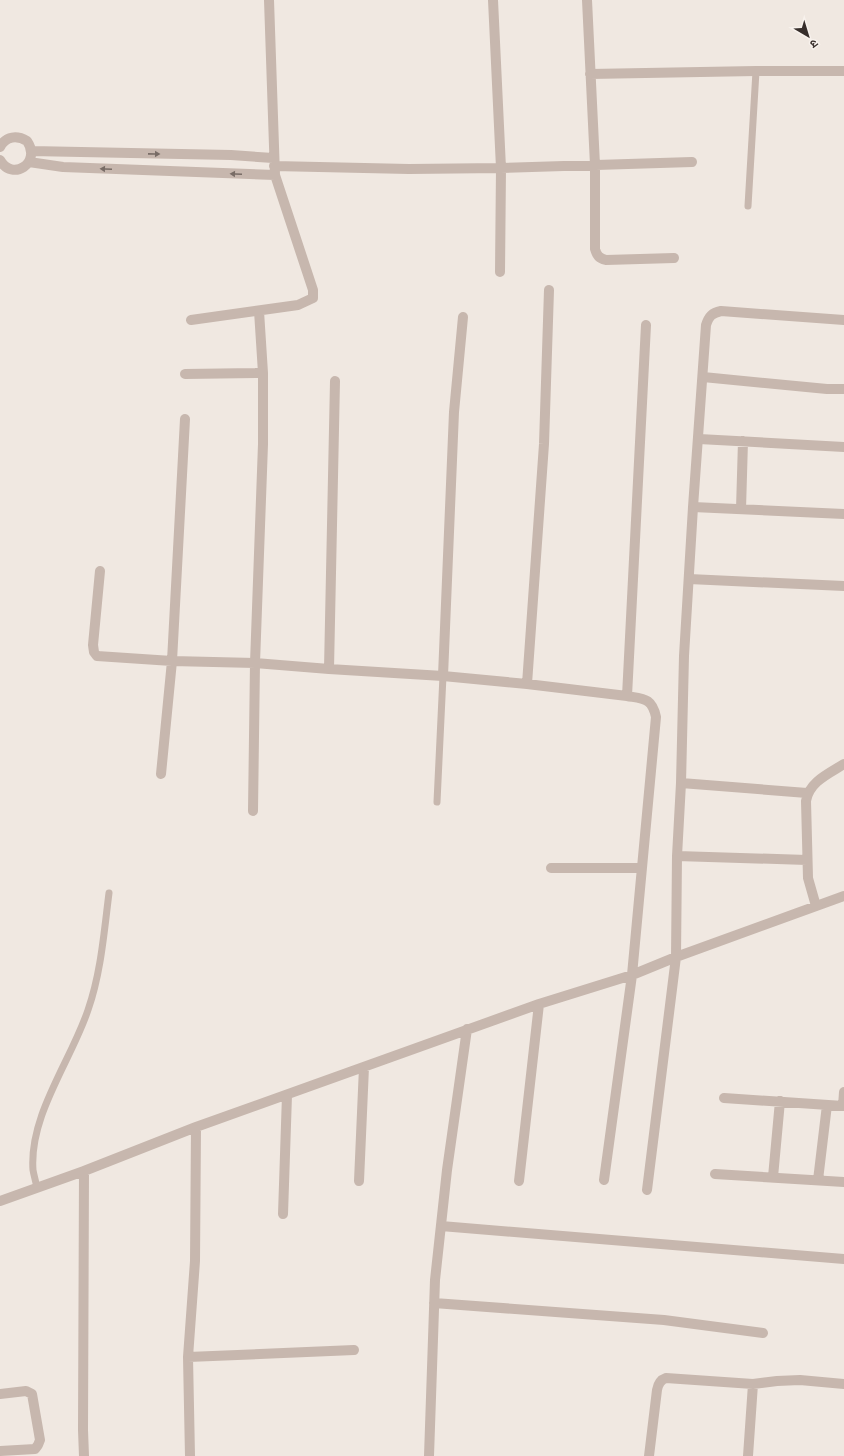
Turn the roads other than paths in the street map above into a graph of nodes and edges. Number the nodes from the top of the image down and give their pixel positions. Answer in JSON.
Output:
{"nodes":[{"id":1,"x":269,"y":0,"type":"edge"},
{"id":2,"x":493,"y":0,"type":"edge"},
{"id":3,"x":587,"y":0,"type":"edge"},
{"id":4,"x":756,"y":71,"type":"junction"},
{"id":5,"x":844,"y":71,"type":"edge"},
{"id":6,"x":590,"y":74,"type":"junction"},
{"id":7,"x":0,"y":147,"type":"edge"},
{"id":8,"x":31,"y":151,"type":"junction"},
{"id":9,"x":0,"y":160,"type":"edge"},
{"id":10,"x":29,"y":162,"type":"junction"},
{"id":11,"x":692,"y":162,"type":"dead end"},
{"id":12,"x":595,"y":165,"type":"junction"},
{"id":13,"x":274,"y":166,"type":"junction"},
{"id":14,"x":501,"y":168,"type":"junction"},
{"id":15,"x":748,"y":206,"type":"dead end"},
{"id":16,"x":674,"y":258,"type":"dead end"},
{"id":17,"x":500,"y":272,"type":"dead end"},
{"id":18,"x":549,"y":290,"type":"dead end"},
{"id":19,"x":259,"y":311,"type":"junction"},
{"id":20,"x":463,"y":317,"type":"dead end"},
{"id":21,"x":191,"y":320,"type":"dead end"},
{"id":22,"x":844,"y":320,"type":"edge"},
{"id":23,"x":646,"y":325,"type":"dead end"},
{"id":24,"x":263,"y":373,"type":"junction"},
{"id":25,"x":185,"y":374,"type":"dead end"},
{"id":26,"x":703,"y":377,"type":"junction"},
{"id":27,"x":335,"y":381,"type":"dead end"},
{"id":28,"x":844,"y":389,"type":"edge"},
{"id":29,"x":185,"y":419,"type":"dead end"},
{"id":30,"x":699,"y":439,"type":"junction"},
{"id":31,"x":744,"y":442,"type":"junction"},
{"id":32,"x":844,"y":447,"type":"edge"},
{"id":33,"x":693,"y":507,"type":"junction"},
{"id":34,"x":741,"y":509,"type":"junction"},
{"id":35,"x":844,"y":514,"type":"edge"},
{"id":36,"x":100,"y":571,"type":"dead end"},
{"id":37,"x":689,"y":579,"type":"junction"},
{"id":38,"x":844,"y":586,"type":"edge"},
{"id":39,"x":172,"y":661,"type":"junction"},
{"id":40,"x":255,"y":663,"type":"junction"},
{"id":41,"x":329,"y":669,"type":"junction"},
{"id":42,"x":443,"y":676,"type":"junction"},
{"id":43,"x":527,"y":684,"type":"junction"},
{"id":44,"x":627,"y":696,"type":"junction"},
{"id":45,"x":844,"y":764,"type":"edge"},
{"id":46,"x":161,"y":774,"type":"dead end"},
{"id":47,"x":681,"y":783,"type":"junction"},
{"id":48,"x":807,"y":793,"type":"junction"},
{"id":49,"x":436,"y":802,"type":"dead end"},
{"id":50,"x":253,"y":811,"type":"dead end"},
{"id":51,"x":677,"y":856,"type":"junction"},
{"id":52,"x":807,"y":860,"type":"junction"},
{"id":53,"x":551,"y":868,"type":"dead end"},
{"id":54,"x":642,"y":868,"type":"junction"},
{"id":55,"x":109,"y":893,"type":"dead end"},
{"id":56,"x":844,"y":896,"type":"edge"},
{"id":57,"x":816,"y":906,"type":"junction"},
{"id":58,"x":676,"y":956,"type":"junction"},
{"id":59,"x":632,"y":975,"type":"junction"},
{"id":60,"x":539,"y":1004,"type":"junction"},
{"id":61,"x":467,"y":1029,"type":"junction"},
{"id":62,"x":364,"y":1067,"type":"junction"},
{"id":63,"x":844,"y":1092,"type":"edge"},
{"id":64,"x":287,"y":1095,"type":"junction"},
{"id":65,"x":724,"y":1098,"type":"dead end"},
{"id":66,"x":780,"y":1101,"type":"junction"},
{"id":67,"x":827,"y":1105,"type":"junction"},
{"id":68,"x":196,"y":1127,"type":"junction"},
{"id":69,"x":84,"y":1171,"type":"junction"},
{"id":70,"x":715,"y":1174,"type":"dead end"},
{"id":71,"x":773,"y":1177,"type":"junction"},
{"id":72,"x":604,"y":1180,"type":"dead end"},
{"id":73,"x":818,"y":1180,"type":"junction"},
{"id":74,"x":359,"y":1181,"type":"dead end"},
{"id":75,"x":519,"y":1181,"type":"dead end"},
{"id":76,"x":844,"y":1182,"type":"edge"},
{"id":77,"x":37,"y":1188,"type":"junction"},
{"id":78,"x":647,"y":1190,"type":"dead end"},
{"id":79,"x":0,"y":1201,"type":"edge"},
{"id":80,"x":284,"y":1214,"type":"dead end"},
{"id":81,"x":440,"y":1226,"type":"junction"},
{"id":82,"x":844,"y":1259,"type":"edge"},
{"id":83,"x":434,"y":1303,"type":"junction"},
{"id":84,"x":763,"y":1333,"type":"dead end"},
{"id":85,"x":354,"y":1350,"type":"dead end"},
{"id":86,"x":188,"y":1357,"type":"junction"},
{"id":87,"x":753,"y":1384,"type":"junction"},
{"id":88,"x":844,"y":1384,"type":"edge"},
{"id":89,"x":0,"y":1394,"type":"edge"},
{"id":90,"x":0,"y":1452,"type":"edge"},
{"id":91,"x":84,"y":1456,"type":"edge"},
{"id":92,"x":190,"y":1456,"type":"edge"},
{"id":93,"x":432,"y":1456,"type":"edge"},
{"id":94,"x":649,"y":1456,"type":"edge"},
{"id":95,"x":748,"y":1456,"type":"edge"}],
"edges":[{"from":1,"to":13,"type":"street"},
{"from":2,"to":14,"type":"street"},
{"from":3,"to":6,"type":"street"},
{"from":4,"to":5,"type":"street"},
{"from":4,"to":6,"type":"street"},
{"from":4,"to":15,"type":"lane"},
{"from":6,"to":12,"type":"street"},
{"from":7,"to":8,"type":"street"},
{"from":8,"to":10,"type":"street"},
{"from":8,"to":13,"type":"street","one_way":true},
{"from":9,"to":10,"type":"street"},
{"from":13,"to":10,"type":"street","one_way":true},
{"from":11,"to":12,"type":"street"},
{"from":12,"to":14,"type":"street"},
{"from":12,"to":16,"type":"street"},
{"from":13,"to":14,"type":"street"},
{"from":13,"to":19,"type":"street"},
{"from":14,"to":17,"type":"street"},
{"from":18,"to":43,"type":"street"},
{"from":19,"to":21,"type":"street"},
{"from":19,"to":24,"type":"street"},
{"from":20,"to":42,"type":"street"},
{"from":22,"to":26,"type":"street"},
{"from":23,"to":44,"type":"street"},
{"from":24,"to":25,"type":"street"},
{"from":24,"to":40,"type":"street"},
{"from":26,"to":28,"type":"street"},
{"from":26,"to":30,"type":"street"},
{"from":27,"to":41,"type":"street"},
{"from":29,"to":39,"type":"street"},
{"from":30,"to":31,"type":"street"},
{"from":30,"to":33,"type":"street"},
{"from":31,"to":32,"type":"street"},
{"from":31,"to":34,"type":"street"},
{"from":33,"to":34,"type":"street"},
{"from":33,"to":37,"type":"street"},
{"from":34,"to":35,"type":"street"},
{"from":36,"to":39,"type":"street"},
{"from":37,"to":38,"type":"street"},
{"from":37,"to":47,"type":"street"},
{"from":39,"to":40,"type":"street"},
{"from":39,"to":46,"type":"street"},
{"from":40,"to":41,"type":"street"},
{"from":40,"to":50,"type":"street"},
{"from":41,"to":42,"type":"street"},
{"from":42,"to":43,"type":"street"},
{"from":42,"to":49,"type":"lane"},
{"from":43,"to":44,"type":"street"},
{"from":44,"to":54,"type":"street"},
{"from":45,"to":48,"type":"street"},
{"from":47,"to":48,"type":"street"},
{"from":47,"to":51,"type":"street"},
{"from":48,"to":52,"type":"street"},
{"from":51,"to":52,"type":"street"},
{"from":51,"to":58,"type":"street"},
{"from":52,"to":57,"type":"street"},
{"from":53,"to":54,"type":"street"},
{"from":54,"to":59,"type":"street"},
{"from":55,"to":77,"type":"lane"},
{"from":56,"to":57,"type":"street"},
{"from":57,"to":58,"type":"street"},
{"from":58,"to":59,"type":"street"},
{"from":58,"to":78,"type":"street"},
{"from":59,"to":60,"type":"street"},
{"from":59,"to":72,"type":"street"},
{"from":60,"to":61,"type":"street"},
{"from":60,"to":75,"type":"street"},
{"from":61,"to":62,"type":"street"},
{"from":61,"to":81,"type":"street"},
{"from":62,"to":64,"type":"street"},
{"from":62,"to":74,"type":"street"},
{"from":63,"to":67,"type":"street"},
{"from":64,"to":68,"type":"street"},
{"from":64,"to":80,"type":"street"},
{"from":65,"to":66,"type":"street"},
{"from":66,"to":67,"type":"street"},
{"from":66,"to":71,"type":"street"},
{"from":67,"to":73,"type":"street"},
{"from":68,"to":69,"type":"street"},
{"from":68,"to":86,"type":"street"},
{"from":69,"to":77,"type":"street"},
{"from":69,"to":91,"type":"street"},
{"from":70,"to":71,"type":"street"},
{"from":71,"to":73,"type":"street"},
{"from":73,"to":76,"type":"street"},
{"from":77,"to":79,"type":"street"},
{"from":81,"to":82,"type":"street"},
{"from":81,"to":83,"type":"street"},
{"from":83,"to":84,"type":"street"},
{"from":83,"to":93,"type":"street"},
{"from":85,"to":86,"type":"street"},
{"from":86,"to":92,"type":"street"},
{"from":87,"to":88,"type":"street"},
{"from":87,"to":94,"type":"street"},
{"from":87,"to":95,"type":"street"},
{"from":89,"to":90,"type":"street"}]}
